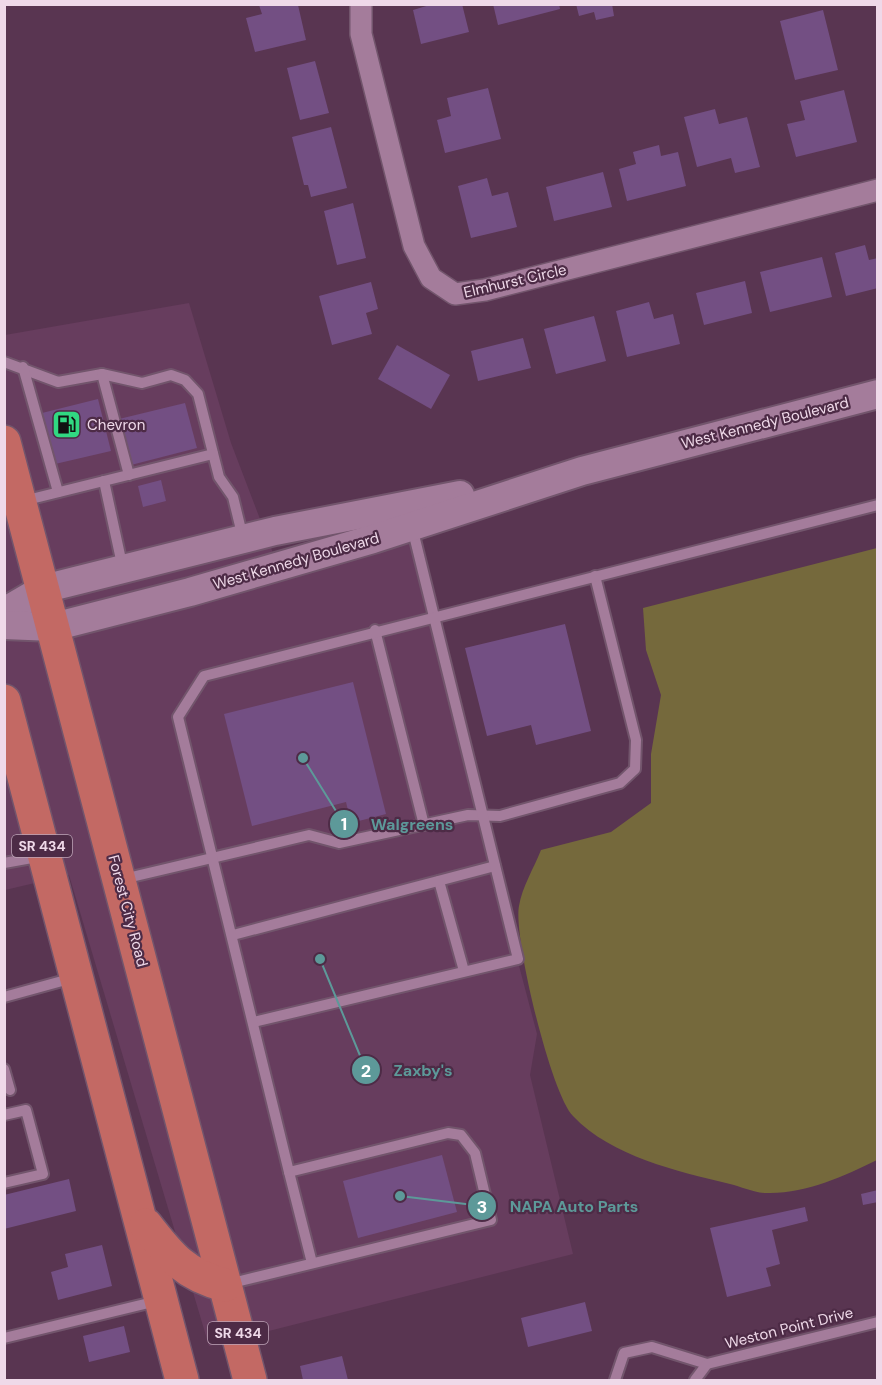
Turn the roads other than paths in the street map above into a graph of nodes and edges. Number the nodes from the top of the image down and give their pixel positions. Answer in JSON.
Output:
{"nodes":[{"id":1,"x":361,"y":4,"type":"edge"},
{"id":2,"x":878,"y":190,"type":"edge"},
{"id":3,"x":4,"y":362,"type":"edge"},
{"id":4,"x":22,"y":367,"type":"junction"},
{"id":5,"x":102,"y":374,"type":"junction"},
{"id":6,"x":878,"y":394,"type":"edge"},
{"id":7,"x":4,"y":442,"type":"edge"},
{"id":8,"x":213,"y":454,"type":"junction"},
{"id":9,"x":582,"y":471,"type":"junction"},
{"id":10,"x":129,"y":475,"type":"junction"},
{"id":11,"x":104,"y":481,"type":"junction"},
{"id":12,"x":58,"y":492,"type":"junction"},
{"id":13,"x":20,"y":502,"type":"junction"},
{"id":14,"x":878,"y":505,"type":"edge"},
{"id":15,"x":412,"y":526,"type":"junction"},
{"id":16,"x":243,"y":540,"type":"junction"},
{"id":17,"x":123,"y":570,"type":"junction"},
{"id":18,"x":595,"y":576,"type":"junction"},
{"id":19,"x":43,"y":589,"type":"junction"},
{"id":20,"x":4,"y":612,"type":"edge"},
{"id":21,"x":434,"y":616,"type":"junction"},
{"id":22,"x":4,"y":625,"type":"edge"},
{"id":23,"x":53,"y":627,"type":"junction"},
{"id":24,"x":375,"y":630,"type":"junction"},
{"id":25,"x":4,"y":701,"type":"edge"},
{"id":26,"x":484,"y":815,"type":"junction"},
{"id":27,"x":424,"y":825,"type":"junction"},
{"id":28,"x":45,"y":856,"type":"junction"},
{"id":29,"x":213,"y":858,"type":"junction"},
{"id":30,"x":4,"y":863,"type":"edge"},
{"id":31,"x":495,"y":866,"type":"junction"},
{"id":32,"x":119,"y":880,"type":"junction"},
{"id":33,"x":439,"y":881,"type":"junction"},
{"id":34,"x":233,"y":935,"type":"junction"},
{"id":35,"x":464,"y":971,"type":"junction"},
{"id":36,"x":76,"y":977,"type":"junction"},
{"id":37,"x":4,"y":997,"type":"edge"},
{"id":38,"x":254,"y":1022,"type":"junction"},
{"id":39,"x":4,"y":1069,"type":"edge"},
{"id":40,"x":10,"y":1090,"type":"dead end"},
{"id":41,"x":4,"y":1115,"type":"edge"},
{"id":42,"x":289,"y":1172,"type":"junction"},
{"id":43,"x":4,"y":1183,"type":"edge"},
{"id":44,"x":139,"y":1216,"type":"junction"},
{"id":45,"x":312,"y":1263,"type":"junction"},
{"id":46,"x":225,"y":1285,"type":"junction"},
{"id":47,"x":161,"y":1300,"type":"junction"},
{"id":48,"x":878,"y":1322,"type":"edge"},
{"id":49,"x":4,"y":1338,"type":"edge"},
{"id":50,"x":707,"y":1364,"type":"junction"},
{"id":51,"x":176,"y":1379,"type":"edge"},
{"id":52,"x":250,"y":1380,"type":"edge"},
{"id":53,"x":615,"y":1380,"type":"edge"},
{"id":54,"x":695,"y":1380,"type":"edge"}],
"edges":[{"from":1,"to":2,"type":"street","name":"Elmhurst Circle"},
{"from":3,"to":4,"type":"lane"},
{"from":4,"to":5,"type":"lane"},
{"from":4,"to":12,"type":"lane"},
{"from":5,"to":8,"type":"lane"},
{"from":5,"to":10,"type":"lane"},
{"from":6,"to":9,"type":"main road","name":"West Kennedy Boulevard"},
{"from":7,"to":13,"type":"main road","name":"Forest City Road","number":"SR 434"},
{"from":8,"to":10,"type":"lane"},
{"from":8,"to":16,"type":"lane"},
{"from":9,"to":15,"type":"main road","name":"West Kennedy Boulevard"},
{"from":9,"to":16,"type":"main road","name":"West Kennedy Boulevard"},
{"from":10,"to":11,"type":"lane"},
{"from":11,"to":12,"type":"lane"},
{"from":11,"to":17,"type":"lane"},
{"from":12,"to":13,"type":"lane"},
{"from":13,"to":19,"type":"main road","name":"Forest City Road","number":"SR 434"},
{"from":14,"to":18,"type":"lane"},
{"from":15,"to":21,"type":"lane"},
{"from":15,"to":23,"type":"main road","name":"West Kennedy Boulevard"},
{"from":16,"to":17,"type":"main road","name":"West Kennedy Boulevard"},
{"from":17,"to":19,"type":"main road","name":"West Kennedy Boulevard"},
{"from":18,"to":21,"type":"lane"},
{"from":18,"to":26,"type":"lane"},
{"from":19,"to":20,"type":"main road","name":"West Kennedy Boulevard"},
{"from":19,"to":23,"type":"main road","name":"Forest City Road","number":"SR 434"},
{"from":21,"to":24,"type":"lane"},
{"from":21,"to":26,"type":"lane"},
{"from":22,"to":23,"type":"main road","name":"West Kennedy Boulevard"},
{"from":23,"to":32,"type":"main road","name":"Forest City Road","number":"SR 434"},
{"from":24,"to":27,"type":"lane"},
{"from":24,"to":29,"type":"lane"},
{"from":25,"to":28,"type":"main road","number":"SR 434"},
{"from":26,"to":27,"type":"lane"},
{"from":26,"to":31,"type":"lane"},
{"from":27,"to":29,"type":"lane"},
{"from":28,"to":30,"type":"lane"},
{"from":28,"to":36,"type":"main road","number":"SR 434"},
{"from":29,"to":32,"type":"lane"},
{"from":29,"to":34,"type":"lane"},
{"from":31,"to":33,"type":"lane"},
{"from":31,"to":35,"type":"lane"},
{"from":32,"to":46,"type":"main road","name":"Forest City Road","number":"SR 434"},
{"from":33,"to":34,"type":"lane"},
{"from":33,"to":35,"type":"lane"},
{"from":34,"to":38,"type":"lane"},
{"from":35,"to":38,"type":"lane"},
{"from":36,"to":37,"type":"lane"},
{"from":36,"to":44,"type":"main road","number":"SR 434"},
{"from":38,"to":42,"type":"lane"},
{"from":39,"to":40,"type":"lane"},
{"from":41,"to":43,"type":"lane"},
{"from":42,"to":45,"type":"lane"},
{"from":42,"to":45,"type":"lane"},
{"from":44,"to":46,"type":"main road"},
{"from":44,"to":47,"type":"main road","number":"SR 434"},
{"from":45,"to":46,"type":"lane"},
{"from":46,"to":52,"type":"main road","name":"Forest City Road","number":"SR 434"},
{"from":47,"to":49,"type":"lane"},
{"from":47,"to":51,"type":"main road","number":"SR 434"},
{"from":48,"to":50,"type":"lane","name":"Weston Point Drive"},
{"from":50,"to":53,"type":"lane"},
{"from":50,"to":54,"type":"lane"}]}
